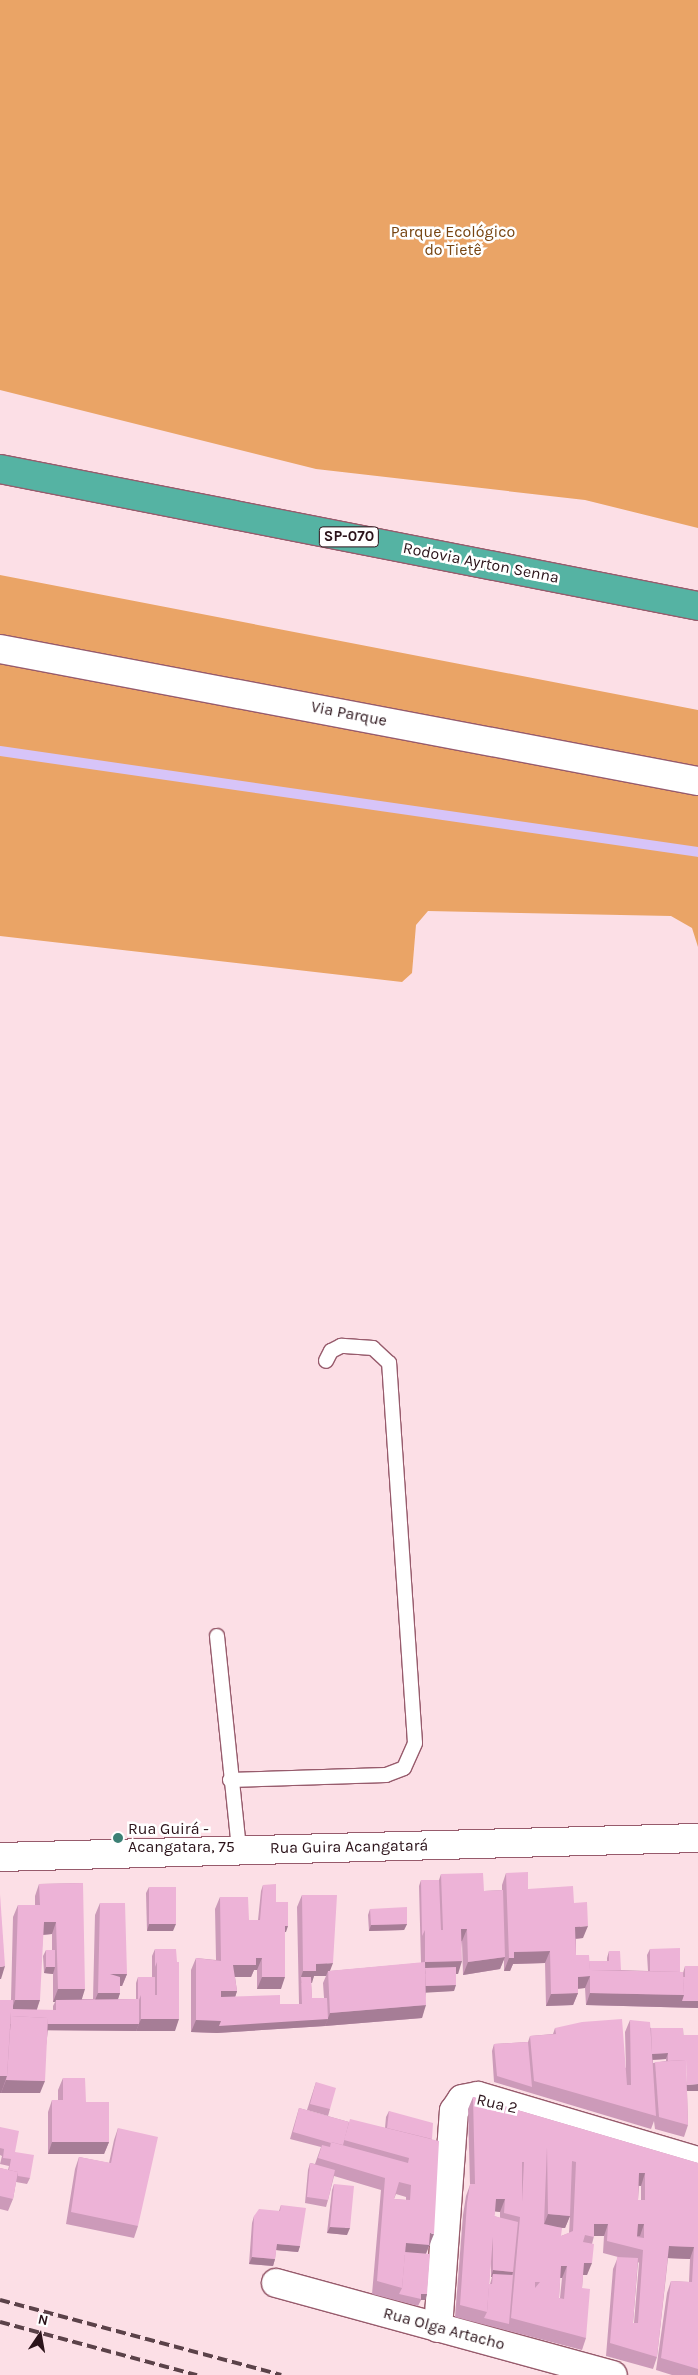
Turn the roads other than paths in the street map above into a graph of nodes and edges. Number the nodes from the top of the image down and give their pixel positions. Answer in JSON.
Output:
{"nodes":[{"id":1,"x":0,"y":469,"type":"edge"},
{"id":2,"x":698,"y":606,"type":"edge"},
{"id":3,"x":0,"y":649,"type":"edge"},
{"id":4,"x":698,"y":780,"type":"edge"},
{"id":5,"x":326,"y":1361,"type":"dead end"},
{"id":6,"x":217,"y":1636,"type":"dead end"},
{"id":7,"x":230,"y":1780,"type":"junction"},
{"id":8,"x":698,"y":1838,"type":"edge"},
{"id":9,"x":239,"y":1850,"type":"junction"},
{"id":10,"x":0,"y":1857,"type":"edge"},
{"id":11,"x":698,"y":2161,"type":"edge"},
{"id":12,"x":276,"y":2283,"type":"dead end"},
{"id":13,"x":438,"y":2328,"type":"junction"},
{"id":14,"x":613,"y":2375,"type":"edge"}],
"edges":[{"from":1,"to":2,"type":"highway","name":"Rodovia Ayrton Senna","number":"SP-070"},
{"from":3,"to":4,"type":"street","name":"Via Parque"},
{"from":5,"to":7,"type":"lane"},
{"from":6,"to":7,"type":"lane"},
{"from":7,"to":9,"type":"lane"},
{"from":8,"to":9,"type":"street","name":"Rua Guira Acangatará"},
{"from":9,"to":10,"type":"street","name":"Rua Guira Acangatará"},
{"from":11,"to":13,"type":"street","name":"Rua 2"},
{"from":12,"to":13,"type":"street","name":"Rua Olga Artacho"},
{"from":13,"to":14,"type":"street","name":"Rua Olga Artacho"}]}
